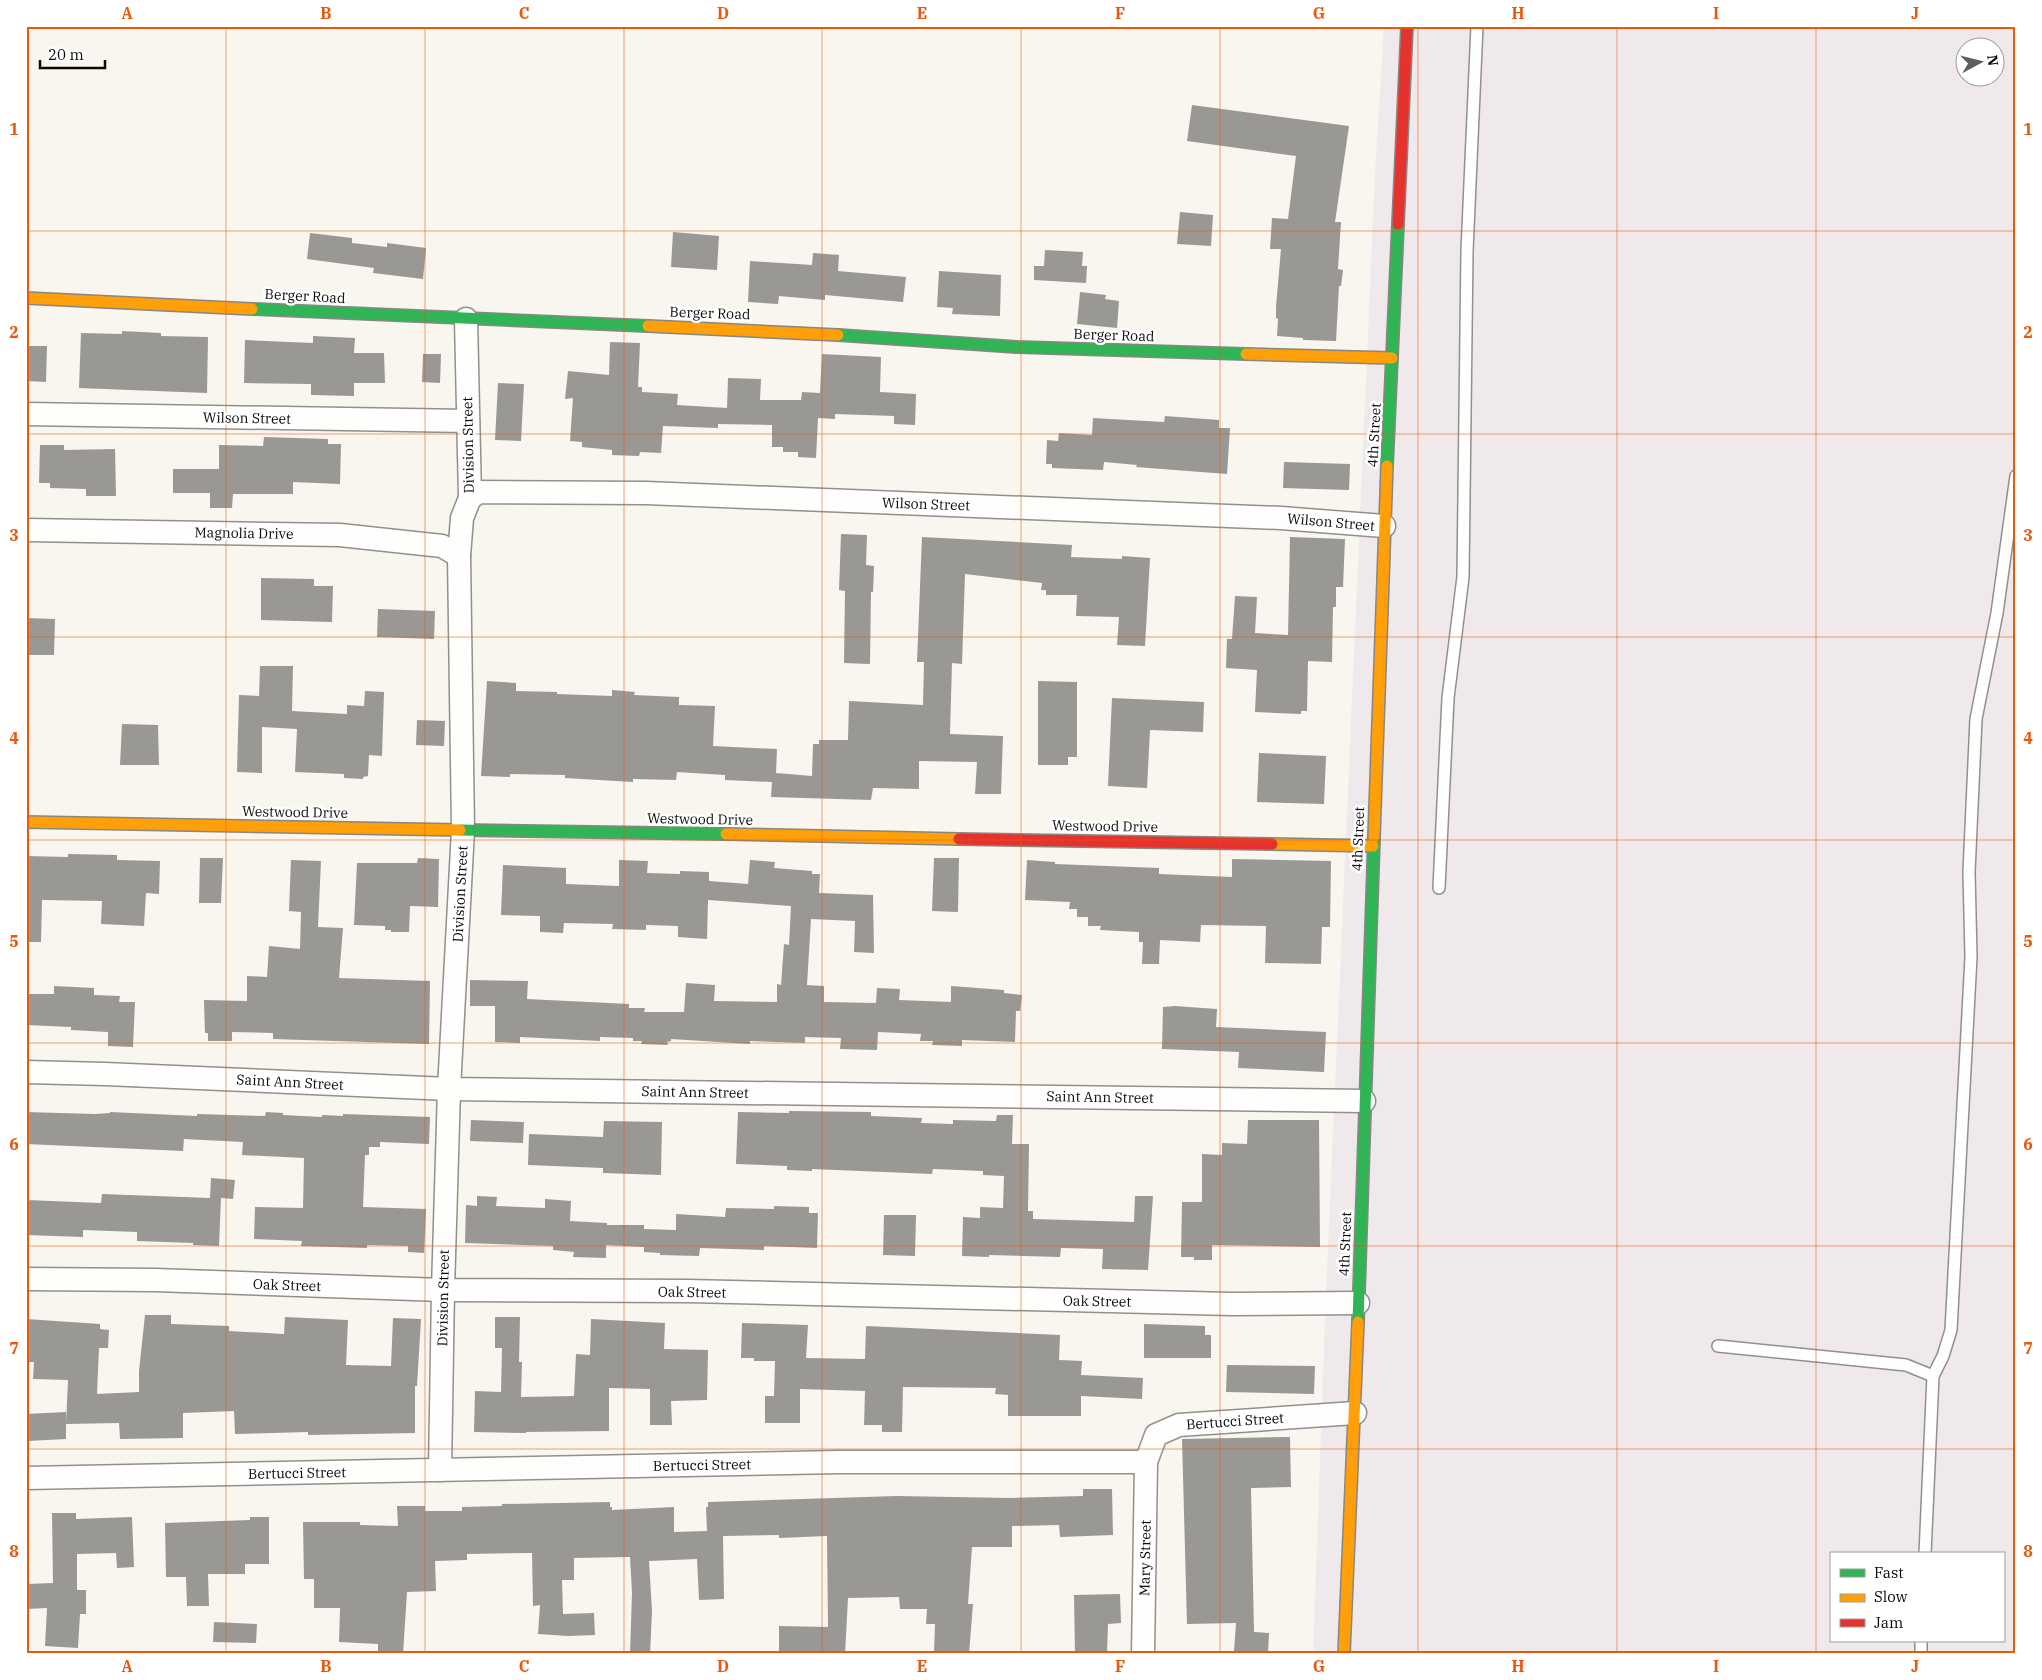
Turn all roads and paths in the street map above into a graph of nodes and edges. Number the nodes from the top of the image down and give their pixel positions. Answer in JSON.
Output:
{"nodes":[{"id":1,"x":1407,"y":26,"type":"edge"},
{"id":2,"x":1477,"y":26,"type":"edge"},
{"id":3,"x":26,"y":298,"type":"edge"},
{"id":4,"x":466,"y":319,"type":"junction"},
{"id":5,"x":1392,"y":358,"type":"junction"},
{"id":6,"x":26,"y":414,"type":"edge"},
{"id":7,"x":468,"y":421,"type":"junction"},
{"id":8,"x":2016,"y":476,"type":"edge"},
{"id":9,"x":470,"y":498,"type":"junction"},
{"id":10,"x":1384,"y":526,"type":"junction"},
{"id":11,"x":26,"y":530,"type":"edge"},
{"id":12,"x":459,"y":556,"type":"junction"},
{"id":13,"x":26,"y":822,"type":"edge"},
{"id":14,"x":463,"y":830,"type":"junction"},
{"id":15,"x":1373,"y":846,"type":"junction"},
{"id":16,"x":1439,"y":888,"type":"dead end"},
{"id":17,"x":26,"y":1072,"type":"edge"},
{"id":18,"x":449,"y":1089,"type":"junction"},
{"id":19,"x":1364,"y":1101,"type":"junction"},
{"id":20,"x":26,"y":1279,"type":"edge"},
{"id":21,"x":443,"y":1290,"type":"junction"},
{"id":22,"x":1358,"y":1303,"type":"junction"},
{"id":23,"x":1718,"y":1346,"type":"dead end"},
{"id":24,"x":1933,"y":1376,"type":"junction"},
{"id":25,"x":1355,"y":1413,"type":"junction"},
{"id":26,"x":1146,"y":1462,"type":"junction"},
{"id":27,"x":440,"y":1470,"type":"junction"},
{"id":28,"x":26,"y":1478,"type":"edge"},
{"id":29,"x":1925,"y":1552,"type":"edge"},
{"id":30,"x":1143,"y":1654,"type":"edge"},
{"id":31,"x":1344,"y":1654,"type":"edge"}],
"edges":[{"from":1,"to":5,"type":"street","name":"4th Street"},
{"from":2,"to":16,"type":"lane"},
{"from":3,"to":4,"type":"street","name":"Berger Road"},
{"from":4,"to":5,"type":"street","name":"Berger Road"},
{"from":4,"to":7,"type":"street","name":"Division Street"},
{"from":5,"to":10,"type":"street","name":"4th Street"},
{"from":6,"to":7,"type":"street","name":"Wilson Street"},
{"from":7,"to":9,"type":"street","name":"Division Street"},
{"from":8,"to":24,"type":"lane"},
{"from":9,"to":10,"type":"street","name":"Wilson Street"},
{"from":9,"to":12,"type":"street","name":"Division Street"},
{"from":10,"to":15,"type":"street","name":"4th Street"},
{"from":11,"to":12,"type":"street","name":"Magnolia Drive"},
{"from":12,"to":14,"type":"street","name":"Division Street"},
{"from":13,"to":14,"type":"street","name":"Westwood Drive"},
{"from":14,"to":15,"type":"street","name":"Westwood Drive"},
{"from":14,"to":18,"type":"street","name":"Division Street"},
{"from":15,"to":19,"type":"street","name":"4th Street"},
{"from":17,"to":18,"type":"street","name":"Saint Ann Street"},
{"from":18,"to":19,"type":"street","name":"Saint Ann Street"},
{"from":18,"to":21,"type":"street","name":"Division Street"},
{"from":19,"to":22,"type":"street","name":"4th Street"},
{"from":20,"to":21,"type":"street","name":"Oak Street"},
{"from":21,"to":22,"type":"street","name":"Oak Street"},
{"from":21,"to":27,"type":"street","name":"Division Street"},
{"from":22,"to":25,"type":"street","name":"4th Street"},
{"from":23,"to":24,"type":"lane"},
{"from":24,"to":29,"type":"lane"},
{"from":25,"to":26,"type":"street","name":"Bertucci Street"},
{"from":25,"to":31,"type":"street","name":"4th Street"},
{"from":26,"to":27,"type":"street","name":"Bertucci Street"},
{"from":26,"to":30,"type":"street","name":"Mary Street"},
{"from":27,"to":28,"type":"street","name":"Bertucci Street"}]}
